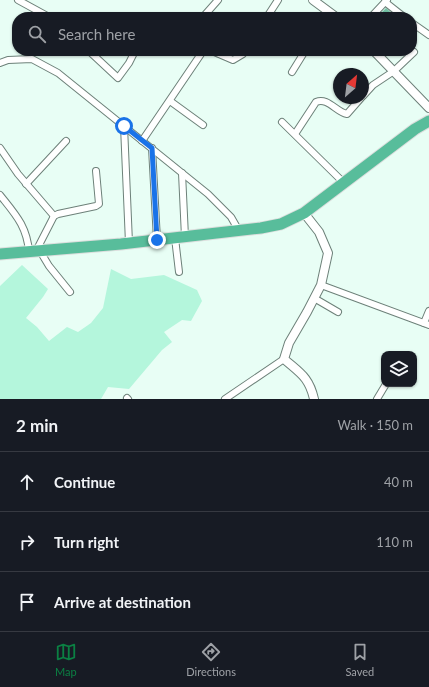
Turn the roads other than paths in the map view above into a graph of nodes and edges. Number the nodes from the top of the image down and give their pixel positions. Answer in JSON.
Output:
{"nodes":[{"id":1,"x":18,"y":0,"type":"edge"},
{"id":2,"x":218,"y":0,"type":"edge"},
{"id":3,"x":278,"y":0,"type":"edge"},
{"id":4,"x":313,"y":0,"type":"edge"},
{"id":5,"x":386,"y":1,"type":"edge"},
{"id":6,"x":40,"y":12,"type":"edge"},
{"id":7,"x":207,"y":12,"type":"edge"},
{"id":8,"x":270,"y":12,"type":"edge"},
{"id":9,"x":325,"y":12,"type":"edge"},
{"id":10,"x":376,"y":12,"type":"edge"},
{"id":11,"x":398,"y":12,"type":"edge"},
{"id":12,"x":417,"y":27,"type":"edge"},
{"id":13,"x":429,"y":35,"type":"edge"},
{"id":14,"x":95,"y":56,"type":"edge"},
{"id":15,"x":132,"y":56,"type":"edge"},
{"id":16,"x":200,"y":56,"type":"edge"},
{"id":17,"x":224,"y":56,"type":"edge"},
{"id":18,"x":240,"y":56,"type":"edge"},
{"id":19,"x":302,"y":56,"type":"edge"},
{"id":20,"x":379,"y":56,"type":"edge"},
{"id":21,"x":410,"y":56,"type":"edge"},
{"id":22,"x":0,"y":63,"type":"edge"},
{"id":23,"x":394,"y":71,"type":"junction"},
{"id":24,"x":292,"y":72,"type":"dead end"},
{"id":25,"x":369,"y":89,"type":"edge"},
{"id":26,"x":170,"y":101,"type":"junction"},
{"id":27,"x":356,"y":104,"type":"edge"},
{"id":28,"x":429,"y":108,"type":"edge"},
{"id":29,"x":429,"y":121,"type":"edge"},
{"id":30,"x":282,"y":122,"type":"dead end"},
{"id":31,"x":203,"y":125,"type":"dead end"},
{"id":32,"x":124,"y":126,"type":"junction"},
{"id":33,"x":295,"y":134,"type":"junction"},
{"id":34,"x":66,"y":141,"type":"dead end"},
{"id":35,"x":142,"y":141,"type":"junction"},
{"id":36,"x":0,"y":148,"type":"edge"},
{"id":37,"x":152,"y":148,"type":"junction"},
{"id":38,"x":96,"y":171,"type":"dead end"},
{"id":39,"x":182,"y":173,"type":"junction"},
{"id":40,"x":344,"y":183,"type":"junction"},
{"id":41,"x":26,"y":184,"type":"junction"},
{"id":42,"x":0,"y":194,"type":"edge"},
{"id":43,"x":304,"y":213,"type":"junction"},
{"id":44,"x":54,"y":216,"type":"junction"},
{"id":45,"x":240,"y":231,"type":"junction"},
{"id":46,"x":180,"y":238,"type":"junction"},
{"id":47,"x":157,"y":240,"type":"junction"},
{"id":48,"x":129,"y":243,"type":"junction"},
{"id":49,"x":35,"y":251,"type":"junction"},
{"id":50,"x":0,"y":253,"type":"edge"},
{"id":51,"x":179,"y":272,"type":"dead end"},
{"id":52,"x":321,"y":285,"type":"junction"},
{"id":53,"x":70,"y":292,"type":"dead end"},
{"id":54,"x":314,"y":298,"type":"junction"},
{"id":55,"x":429,"y":311,"type":"edge"},
{"id":56,"x":338,"y":312,"type":"dead end"},
{"id":57,"x":426,"y":324,"type":"edge"},
{"id":58,"x":284,"y":359,"type":"junction"},
{"id":59,"x":384,"y":387,"type":"edge"},
{"id":60,"x":225,"y":399,"type":"edge"},
{"id":61,"x":314,"y":399,"type":"edge"},
{"id":62,"x":377,"y":399,"type":"edge"}],
"edges":[{"from":1,"to":6,"type":"street"},
{"from":2,"to":7,"type":"street"},
{"from":3,"to":8,"type":"street"},
{"from":4,"to":9,"type":"street"},
{"from":5,"to":10,"type":"street"},
{"from":5,"to":11,"type":"street"},
{"from":12,"to":13,"type":"street"},
{"from":14,"to":15,"type":"street"},
{"from":16,"to":26,"type":"street"},
{"from":17,"to":18,"type":"street"},
{"from":19,"to":24,"type":"street"},
{"from":20,"to":23,"type":"street"},
{"from":21,"to":23,"type":"street"},
{"from":22,"to":32,"type":"street"},
{"from":23,"to":25,"type":"street"},
{"from":23,"to":28,"type":"street"},
{"from":26,"to":31,"type":"street"},
{"from":26,"to":35,"type":"street"},
{"from":27,"to":33,"type":"street"},
{"from":29,"to":40,"type":"highway"},
{"from":30,"to":33,"type":"street"},
{"from":32,"to":35,"type":"street"},
{"from":32,"to":48,"type":"street"},
{"from":33,"to":40,"type":"street"},
{"from":34,"to":41,"type":"street"},
{"from":35,"to":37,"type":"street"},
{"from":36,"to":41,"type":"street"},
{"from":37,"to":39,"type":"street"},
{"from":37,"to":47,"type":"street"},
{"from":38,"to":44,"type":"street"},
{"from":39,"to":45,"type":"street"},
{"from":39,"to":46,"type":"street"},
{"from":40,"to":43,"type":"highway"},
{"from":41,"to":44,"type":"street"},
{"from":42,"to":49,"type":"street"},
{"from":43,"to":45,"type":"highway"},
{"from":43,"to":52,"type":"street"},
{"from":44,"to":49,"type":"street"},
{"from":45,"to":46,"type":"highway"},
{"from":46,"to":47,"type":"highway"},
{"from":46,"to":51,"type":"street"},
{"from":47,"to":48,"type":"highway"},
{"from":48,"to":49,"type":"highway"},
{"from":49,"to":50,"type":"highway"},
{"from":49,"to":53,"type":"street"},
{"from":52,"to":54,"type":"street"},
{"from":52,"to":57,"type":"street"},
{"from":54,"to":56,"type":"street"},
{"from":54,"to":58,"type":"street"},
{"from":55,"to":57,"type":"street"},
{"from":58,"to":60,"type":"street"},
{"from":58,"to":61,"type":"street"},
{"from":59,"to":62,"type":"street"}]}
